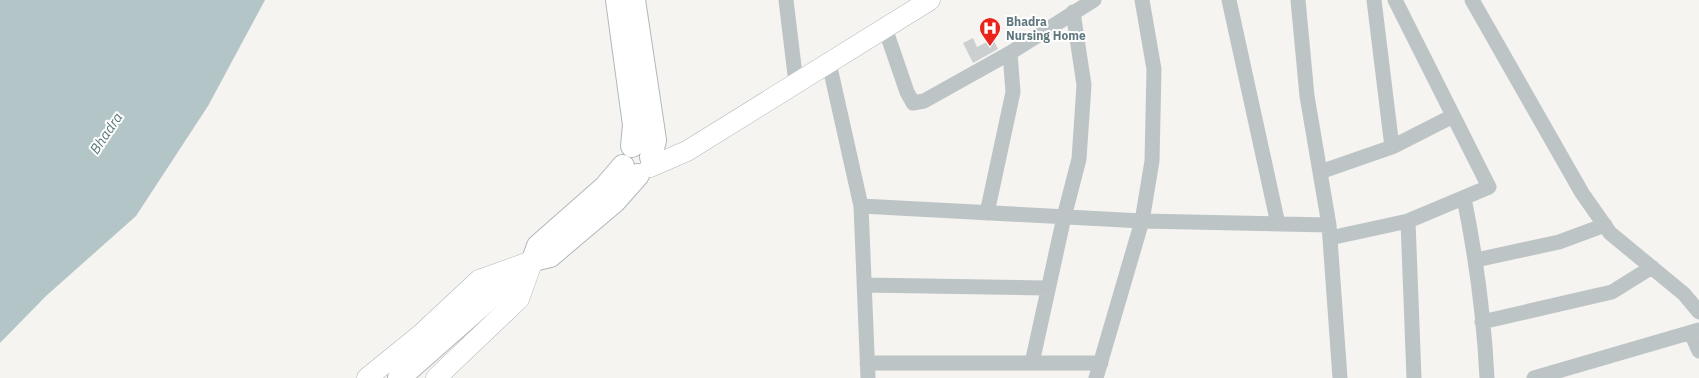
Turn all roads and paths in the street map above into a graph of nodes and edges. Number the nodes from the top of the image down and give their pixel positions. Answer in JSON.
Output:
{"nodes":[{"id":1,"x":617,"y":0,"type":"edge"},
{"id":2,"x":634,"y":0,"type":"edge"},
{"id":3,"x":786,"y":0,"type":"edge"},
{"id":4,"x":1094,"y":0,"type":"edge"},
{"id":5,"x":1142,"y":0,"type":"edge"},
{"id":6,"x":1229,"y":0,"type":"edge"},
{"id":7,"x":1298,"y":0,"type":"edge"},
{"id":8,"x":1374,"y":0,"type":"edge"},
{"id":9,"x":1395,"y":0,"type":"edge"},
{"id":10,"x":1472,"y":0,"type":"edge"},
{"id":11,"x":920,"y":3,"type":"edge"},
{"id":12,"x":1073,"y":12,"type":"junction"},
{"id":13,"x":885,"y":28,"type":"junction"},
{"id":14,"x":1010,"y":53,"type":"junction"},
{"id":15,"x":829,"y":63,"type":"junction"},
{"id":16,"x":796,"y":83,"type":"junction"},
{"id":17,"x":1453,"y":116,"type":"junction"},
{"id":18,"x":1392,"y":147,"type":"junction"},
{"id":19,"x":641,"y":166,"type":"junction"},
{"id":20,"x":1320,"y":172,"type":"junction"},
{"id":21,"x":1464,"y":198,"type":"junction"},
{"id":22,"x":861,"y":206,"type":"junction"},
{"id":23,"x":987,"y":213,"type":"junction"},
{"id":24,"x":1064,"y":217,"type":"junction"},
{"id":25,"x":1142,"y":221,"type":"junction"},
{"id":26,"x":1408,"y":221,"type":"junction"},
{"id":27,"x":1278,"y":224,"type":"junction"},
{"id":28,"x":1605,"y":225,"type":"junction"},
{"id":29,"x":1330,"y":232,"type":"junction"},
{"id":30,"x":533,"y":260,"type":"junction"},
{"id":31,"x":1476,"y":260,"type":"junction"},
{"id":32,"x":1652,"y":267,"type":"junction"},
{"id":33,"x":864,"y":285,"type":"junction"},
{"id":34,"x":1048,"y":288,"type":"junction"},
{"id":35,"x":1699,"y":312,"type":"edge"},
{"id":36,"x":1482,"y":322,"type":"junction"},
{"id":37,"x":1695,"y":331,"type":"edge"},
{"id":38,"x":1699,"y":350,"type":"edge"},
{"id":39,"x":867,"y":362,"type":"junction"},
{"id":40,"x":1032,"y":363,"type":"junction"},
{"id":41,"x":1101,"y":363,"type":"junction"},
{"id":42,"x":367,"y":378,"type":"edge"},
{"id":43,"x":399,"y":378,"type":"edge"},
{"id":44,"x":436,"y":378,"type":"edge"},
{"id":45,"x":868,"y":378,"type":"edge"},
{"id":46,"x":1096,"y":378,"type":"edge"},
{"id":47,"x":1340,"y":378,"type":"edge"},
{"id":48,"x":1414,"y":378,"type":"edge"},
{"id":49,"x":1487,"y":378,"type":"edge"},
{"id":50,"x":1534,"y":378,"type":"edge"}],
"edges":[{"from":1,"to":19,"type":"main road"},
{"from":2,"to":19,"type":"main road"},
{"from":3,"to":16,"type":"street"},
{"from":4,"to":12,"type":"street"},
{"from":5,"to":25,"type":"street"},
{"from":6,"to":27,"type":"street"},
{"from":7,"to":20,"type":"street"},
{"from":8,"to":18,"type":"street"},
{"from":9,"to":17,"type":"street"},
{"from":10,"to":28,"type":"street"},
{"from":11,"to":13,"type":"street"},
{"from":12,"to":14,"type":"street"},
{"from":12,"to":24,"type":"street"},
{"from":13,"to":14,"type":"street"},
{"from":13,"to":15,"type":"street"},
{"from":14,"to":23,"type":"street"},
{"from":15,"to":16,"type":"street"},
{"from":15,"to":22,"type":"street"},
{"from":16,"to":19,"type":"street"},
{"from":17,"to":18,"type":"street"},
{"from":17,"to":21,"type":"street"},
{"from":18,"to":20,"type":"street"},
{"from":19,"to":30,"type":"main road"},
{"from":20,"to":29,"type":"street"},
{"from":21,"to":26,"type":"street"},
{"from":21,"to":31,"type":"street"},
{"from":22,"to":23,"type":"street"},
{"from":22,"to":33,"type":"street"},
{"from":23,"to":24,"type":"street"},
{"from":24,"to":25,"type":"street"},
{"from":24,"to":34,"type":"street"},
{"from":25,"to":27,"type":"street"},
{"from":25,"to":41,"type":"street"},
{"from":26,"to":29,"type":"street"},
{"from":26,"to":48,"type":"street"},
{"from":27,"to":29,"type":"street"},
{"from":28,"to":31,"type":"street"},
{"from":28,"to":32,"type":"street"},
{"from":29,"to":47,"type":"street"},
{"from":30,"to":42,"type":"street"},
{"from":30,"to":43,"type":"main road"},
{"from":30,"to":44,"type":"street"},
{"from":31,"to":36,"type":"street"},
{"from":32,"to":35,"type":"street"},
{"from":32,"to":36,"type":"street"},
{"from":33,"to":34,"type":"street"},
{"from":33,"to":39,"type":"street"},
{"from":34,"to":40,"type":"street"},
{"from":36,"to":49,"type":"street"},
{"from":37,"to":38,"type":"street"},
{"from":37,"to":50,"type":"street"},
{"from":39,"to":40,"type":"street"},
{"from":39,"to":45,"type":"street"},
{"from":40,"to":41,"type":"street"},
{"from":41,"to":46,"type":"street"}]}
